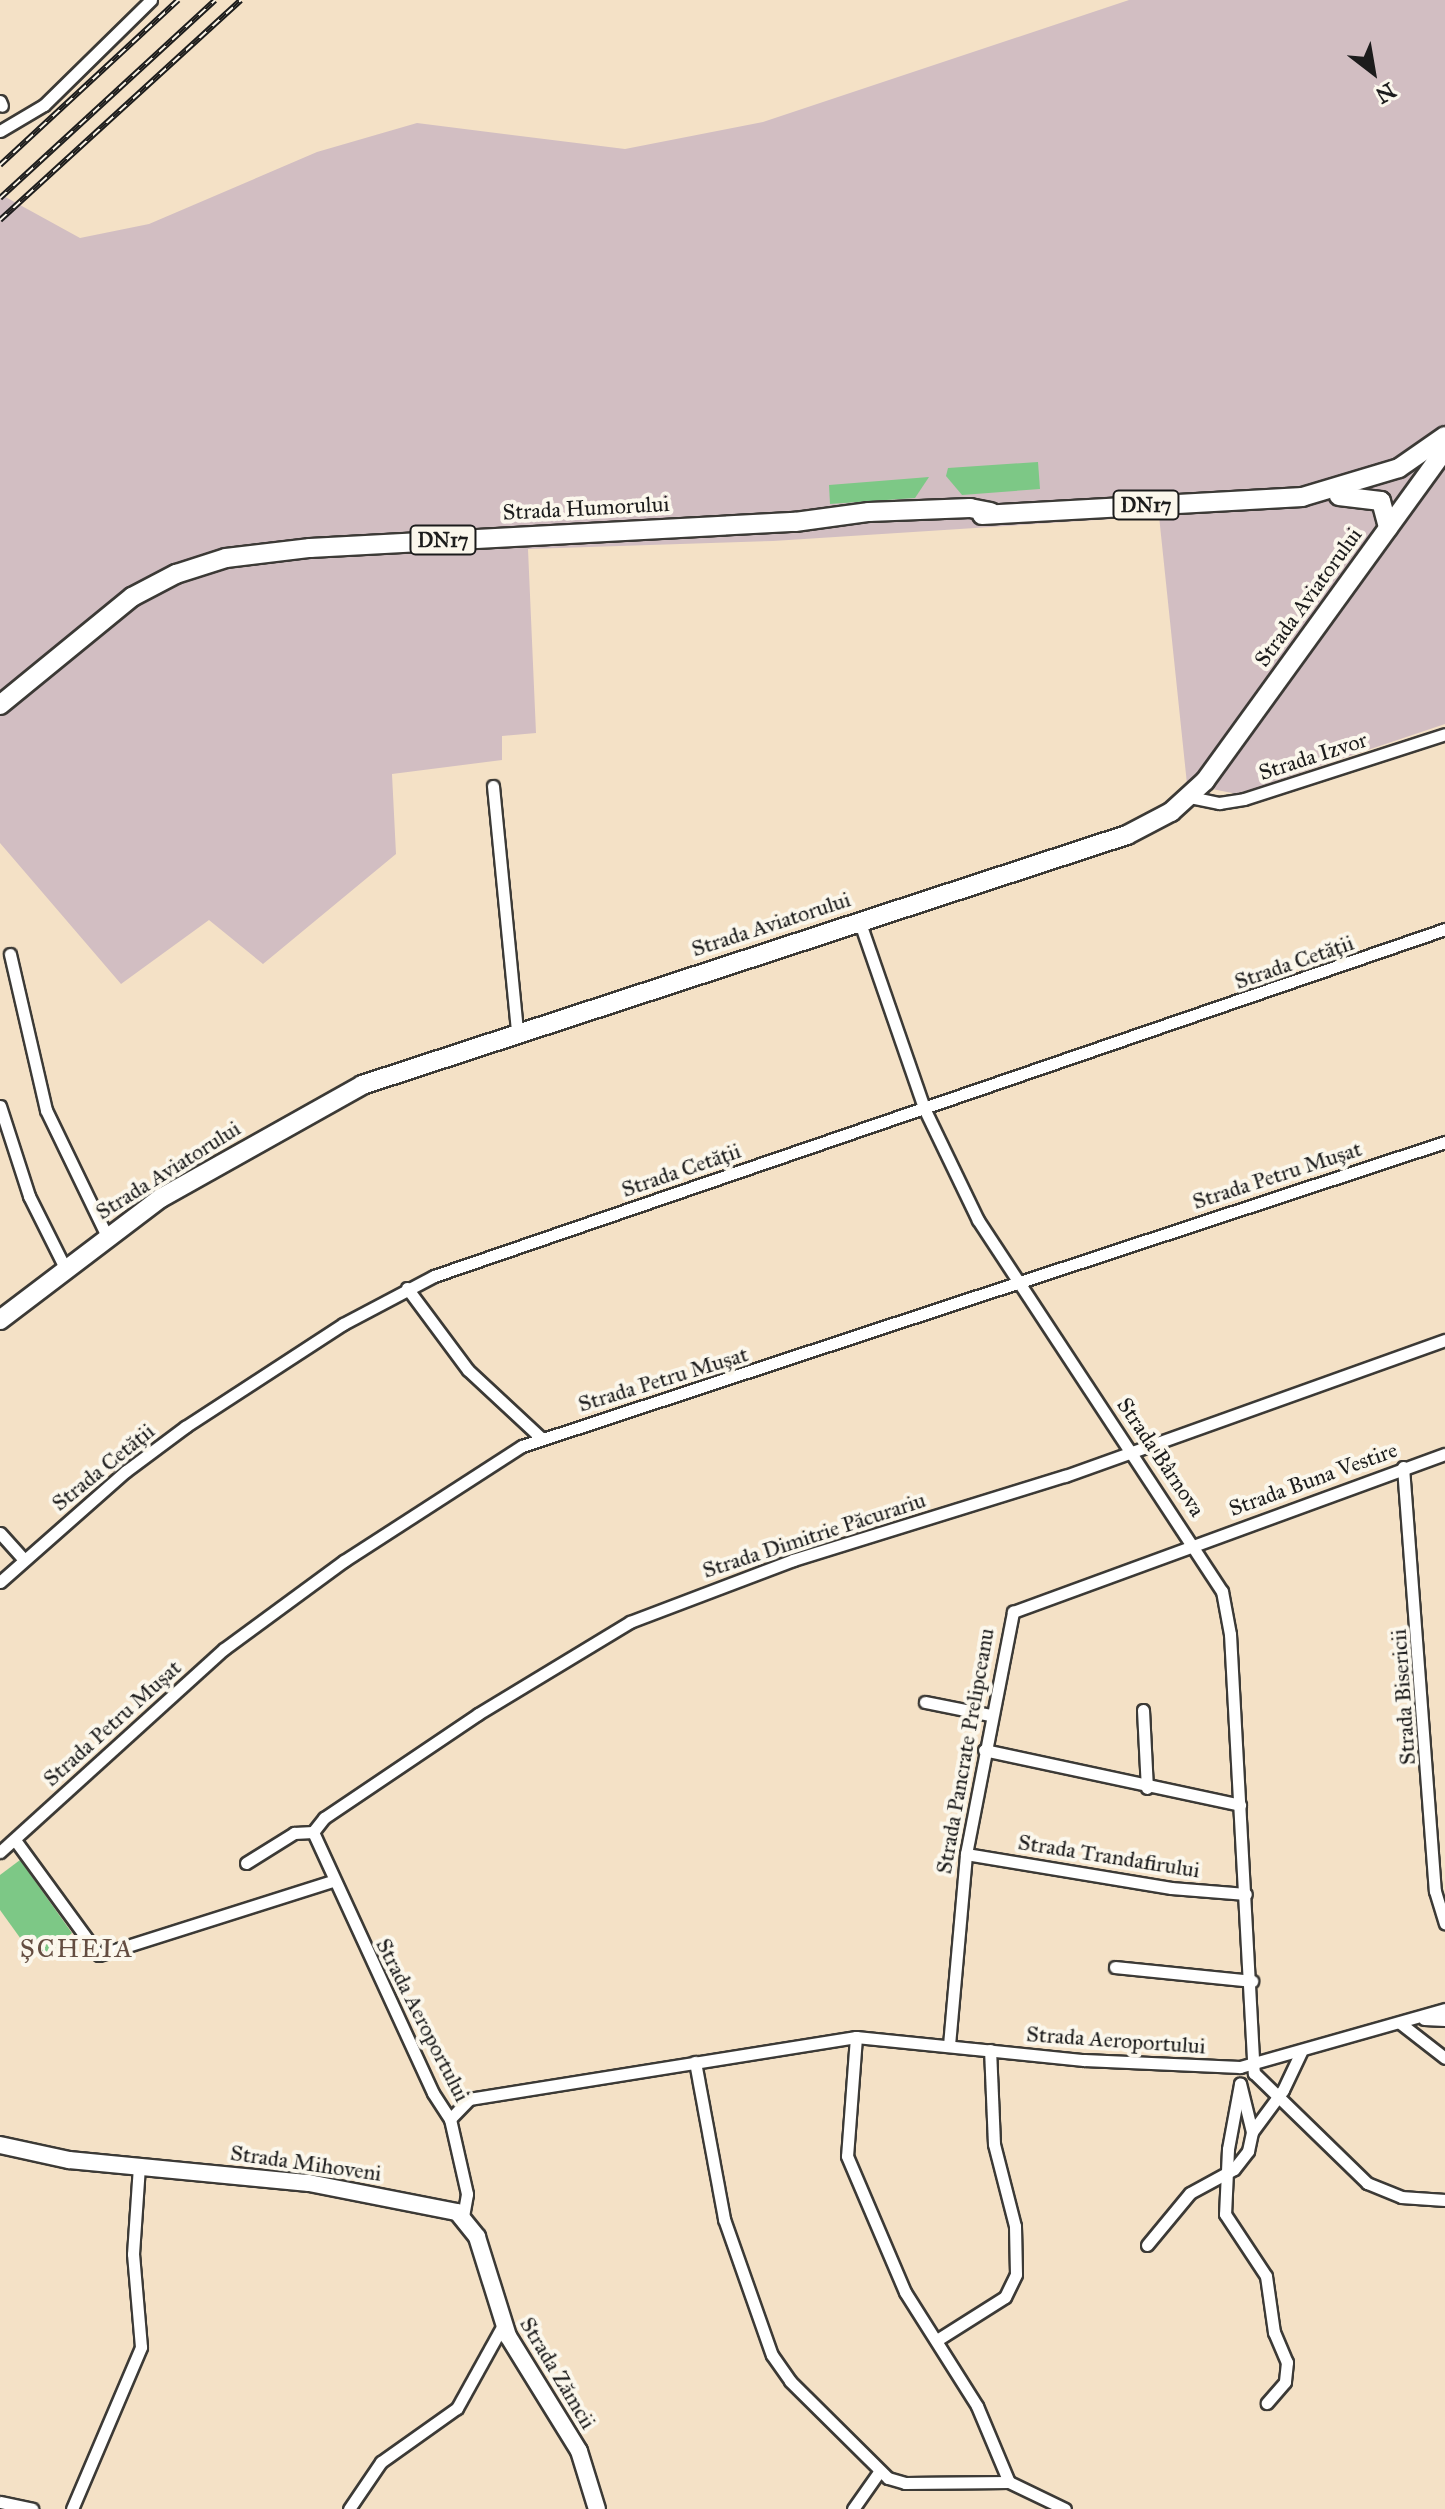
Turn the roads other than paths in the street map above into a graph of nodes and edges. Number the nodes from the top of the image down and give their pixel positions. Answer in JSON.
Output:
{"nodes":[{"id":1,"x":151,"y":0,"type":"edge"},
{"id":2,"x":0,"y":131,"type":"edge"},
{"id":3,"x":1445,"y":436,"type":"edge"},
{"id":4,"x":1445,"y":450,"type":"edge"},
{"id":5,"x":1302,"y":497,"type":"junction"},
{"id":6,"x":1388,"y":528,"type":"junction"},
{"id":7,"x":66,"y":650,"type":"junction"},
{"id":8,"x":0,"y":705,"type":"edge"},
{"id":9,"x":0,"y":714,"type":"edge"},
{"id":10,"x":1445,"y":734,"type":"edge"},
{"id":11,"x":493,"y":786,"type":"dead end"},
{"id":12,"x":1190,"y":797,"type":"junction"},
{"id":13,"x":859,"y":920,"type":"junction"},
{"id":14,"x":1445,"y":929,"type":"edge"},
{"id":15,"x":10,"y":954,"type":"dead end"},
{"id":16,"x":517,"y":1031,"type":"junction"},
{"id":17,"x":0,"y":1106,"type":"edge"},
{"id":18,"x":924,"y":1108,"type":"junction"},
{"id":19,"x":1445,"y":1142,"type":"edge"},
{"id":20,"x":107,"y":1236,"type":"junction"},
{"id":21,"x":65,"y":1268,"type":"junction"},
{"id":22,"x":1018,"y":1281,"type":"junction"},
{"id":23,"x":407,"y":1288,"type":"junction"},
{"id":24,"x":0,"y":1320,"type":"edge"},
{"id":25,"x":1445,"y":1340,"type":"edge"},
{"id":26,"x":540,"y":1437,"type":"junction"},
{"id":27,"x":1132,"y":1451,"type":"junction"},
{"id":28,"x":1445,"y":1454,"type":"edge"},
{"id":29,"x":1403,"y":1467,"type":"junction"},
{"id":30,"x":0,"y":1533,"type":"edge"},
{"id":31,"x":1195,"y":1544,"type":"junction"},
{"id":32,"x":24,"y":1560,"type":"junction"},
{"id":33,"x":0,"y":1582,"type":"edge"},
{"id":34,"x":925,"y":1702,"type":"dead end"},
{"id":35,"x":1143,"y":1710,"type":"dead end"},
{"id":36,"x":990,"y":1715,"type":"junction"},
{"id":37,"x":984,"y":1750,"type":"junction"},
{"id":38,"x":1147,"y":1788,"type":"junction"},
{"id":39,"x":1240,"y":1805,"type":"junction"},
{"id":40,"x":313,"y":1832,"type":"junction"},
{"id":41,"x":15,"y":1840,"type":"junction"},
{"id":42,"x":0,"y":1852,"type":"edge"},
{"id":43,"x":966,"y":1854,"type":"junction"},
{"id":44,"x":246,"y":1863,"type":"dead end"},
{"id":45,"x":332,"y":1881,"type":"junction"},
{"id":46,"x":1246,"y":1894,"type":"junction"},
{"id":47,"x":1445,"y":1924,"type":"edge"},
{"id":48,"x":1115,"y":1967,"type":"dead end"},
{"id":49,"x":1252,"y":1981,"type":"junction"},
{"id":50,"x":1445,"y":2009,"type":"edge"},
{"id":51,"x":1416,"y":2019,"type":"junction"},
{"id":52,"x":1445,"y":2020,"type":"edge"},
{"id":53,"x":1400,"y":2023,"type":"junction"},
{"id":54,"x":856,"y":2037,"type":"junction"},
{"id":55,"x":949,"y":2045,"type":"junction"},
{"id":56,"x":990,"y":2050,"type":"junction"},
{"id":57,"x":1301,"y":2052,"type":"junction"},
{"id":58,"x":1445,"y":2058,"type":"edge"},
{"id":59,"x":695,"y":2062,"type":"junction"},
{"id":60,"x":1246,"y":2067,"type":"junction"},
{"id":61,"x":1240,"y":2084,"type":"junction"},
{"id":62,"x":1278,"y":2098,"type":"junction"},
{"id":63,"x":450,"y":2119,"type":"junction"},
{"id":64,"x":1252,"y":2132,"type":"junction"},
{"id":65,"x":0,"y":2145,"type":"edge"},
{"id":66,"x":139,"y":2167,"type":"junction"},
{"id":67,"x":1226,"y":2174,"type":"junction"},
{"id":68,"x":1445,"y":2200,"type":"edge"},
{"id":69,"x":463,"y":2216,"type":"junction"},
{"id":70,"x":1147,"y":2245,"type":"dead end"},
{"id":71,"x":503,"y":2325,"type":"junction"},
{"id":72,"x":937,"y":2340,"type":"junction"},
{"id":73,"x":1267,"y":2403,"type":"dead end"},
{"id":74,"x":879,"y":2472,"type":"junction"},
{"id":75,"x":1009,"y":2482,"type":"junction"},
{"id":76,"x":0,"y":2502,"type":"edge"},
{"id":77,"x":32,"y":2509,"type":"edge"},
{"id":78,"x":72,"y":2509,"type":"edge"},
{"id":79,"x":349,"y":2509,"type":"edge"},
{"id":80,"x":597,"y":2509,"type":"edge"},
{"id":81,"x":853,"y":2509,"type":"edge"},
{"id":82,"x":1065,"y":2509,"type":"edge"}],
"edges":[{"from":1,"to":2,"type":"street"},
{"from":3,"to":5,"type":"main road","name":"Strada Humorului","number":"DN17"},
{"from":4,"to":6,"type":"main road","name":"Strada Aviatorului"},
{"from":5,"to":6,"type":"main road"},
{"from":5,"to":7,"type":"main road","name":"Strada Humorului","number":"DN17"},
{"from":6,"to":12,"type":"main road","name":"Strada Aviatorului"},
{"from":7,"to":8,"type":"main road","name":"Strada Humorului","number":"DN17"},
{"from":7,"to":9,"type":"main road","name":"Strada Humorului","number":"DN17"},
{"from":10,"to":12,"type":"street","name":"Strada Izvor"},
{"from":11,"to":16,"type":"street"},
{"from":12,"to":13,"type":"main road","name":"Strada Aviatorului"},
{"from":13,"to":16,"type":"main road","name":"Strada Aviatorului"},
{"from":13,"to":18,"type":"street","name":"Strada Bârnova"},
{"from":14,"to":18,"type":"street","name":"Strada Cetății"},
{"from":15,"to":20,"type":"street"},
{"from":16,"to":20,"type":"main road","name":"Strada Aviatorului"},
{"from":17,"to":21,"type":"street"},
{"from":18,"to":22,"type":"street","name":"Strada Bârnova"},
{"from":18,"to":23,"type":"street","name":"Strada Cetății"},
{"from":19,"to":22,"type":"street","name":"Strada Petru Mușat"},
{"from":20,"to":21,"type":"main road","name":"Strada Aviatorului"},
{"from":21,"to":24,"type":"main road","name":"Strada Aviatorului"},
{"from":22,"to":26,"type":"street","name":"Strada Petru Mușat"},
{"from":22,"to":27,"type":"street","name":"Strada Bârnova"},
{"from":23,"to":26,"type":"street"},
{"from":23,"to":32,"type":"street","name":"Strada Cetății"},
{"from":25,"to":27,"type":"street","name":"Strada Dimitrie Păcurariu"},
{"from":26,"to":41,"type":"street","name":"Strada Petru Mușat"},
{"from":27,"to":31,"type":"street","name":"Strada Bârnova"},
{"from":27,"to":40,"type":"street","name":"Strada Dimitrie Păcurariu"},
{"from":28,"to":29,"type":"street","name":"Strada Buna Vestire"},
{"from":29,"to":31,"type":"street","name":"Strada Buna Vestire"},
{"from":29,"to":47,"type":"street","name":"Strada Bisericii"},
{"from":30,"to":32,"type":"street"},
{"from":31,"to":36,"type":"street","name":"Strada Pancrate Prelipceanu"},
{"from":31,"to":39,"type":"street","name":"Strada Bârnova"},
{"from":32,"to":33,"type":"street","name":"Strada Cetății"},
{"from":34,"to":36,"type":"street"},
{"from":35,"to":38,"type":"street"},
{"from":36,"to":37,"type":"street","name":"Strada Pancrate Prelipceanu"},
{"from":37,"to":38,"type":"street"},
{"from":37,"to":43,"type":"street","name":"Strada Pancrate Prelipceanu"},
{"from":38,"to":39,"type":"street"},
{"from":39,"to":46,"type":"street","name":"Strada Bârnova"},
{"from":40,"to":44,"type":"street","name":"Strada Dimitrie Păcurariu"},
{"from":40,"to":45,"type":"street","name":"Strada Aeroportului"},
{"from":41,"to":42,"type":"street","name":"Strada Petru Mușat"},
{"from":41,"to":45,"type":"street"},
{"from":43,"to":46,"type":"street","name":"Strada Trandafirului"},
{"from":43,"to":55,"type":"street","name":"Strada Pancrate Prelipceanu"},
{"from":45,"to":63,"type":"street","name":"Strada Aeroportului"},
{"from":46,"to":49,"type":"street","name":"Strada Bârnova"},
{"from":48,"to":49,"type":"street"},
{"from":49,"to":60,"type":"street","name":"Strada Bârnova"},
{"from":50,"to":51,"type":"street"},
{"from":51,"to":52,"type":"street"},
{"from":51,"to":53,"type":"street","name":"Strada Aeroportului"},
{"from":53,"to":57,"type":"street","name":"Strada Aeroportului"},
{"from":53,"to":58,"type":"street"},
{"from":54,"to":55,"type":"street","name":"Strada Aeroportului"},
{"from":54,"to":59,"type":"street","name":"Strada Aeroportului"},
{"from":54,"to":72,"type":"street"},
{"from":55,"to":56,"type":"street","name":"Strada Aeroportului"},
{"from":56,"to":60,"type":"street","name":"Strada Aeroportului"},
{"from":56,"to":72,"type":"street"},
{"from":57,"to":60,"type":"street","name":"Strada Aeroportului"},
{"from":57,"to":62,"type":"street"},
{"from":59,"to":63,"type":"street","name":"Strada Aeroportului"},
{"from":59,"to":74,"type":"street"},
{"from":60,"to":61,"type":"street"},
{"from":60,"to":62,"type":"street"},
{"from":61,"to":64,"type":"street"},
{"from":61,"to":67,"type":"street"},
{"from":62,"to":64,"type":"street"},
{"from":62,"to":68,"type":"street"},
{"from":63,"to":69,"type":"street"},
{"from":64,"to":67,"type":"street"},
{"from":65,"to":66,"type":"main road","name":"Strada Mihoveni"},
{"from":66,"to":69,"type":"main road","name":"Strada Mihoveni"},
{"from":66,"to":78,"type":"street"},
{"from":67,"to":70,"type":"street"},
{"from":67,"to":73,"type":"street"},
{"from":69,"to":71,"type":"main road","name":"Strada Zămcii"},
{"from":71,"to":79,"type":"street"},
{"from":71,"to":80,"type":"main road","name":"Strada Zămcii"},
{"from":72,"to":75,"type":"street"},
{"from":74,"to":75,"type":"street"},
{"from":74,"to":81,"type":"street"},
{"from":75,"to":82,"type":"street"},
{"from":76,"to":77,"type":"street"}]}
